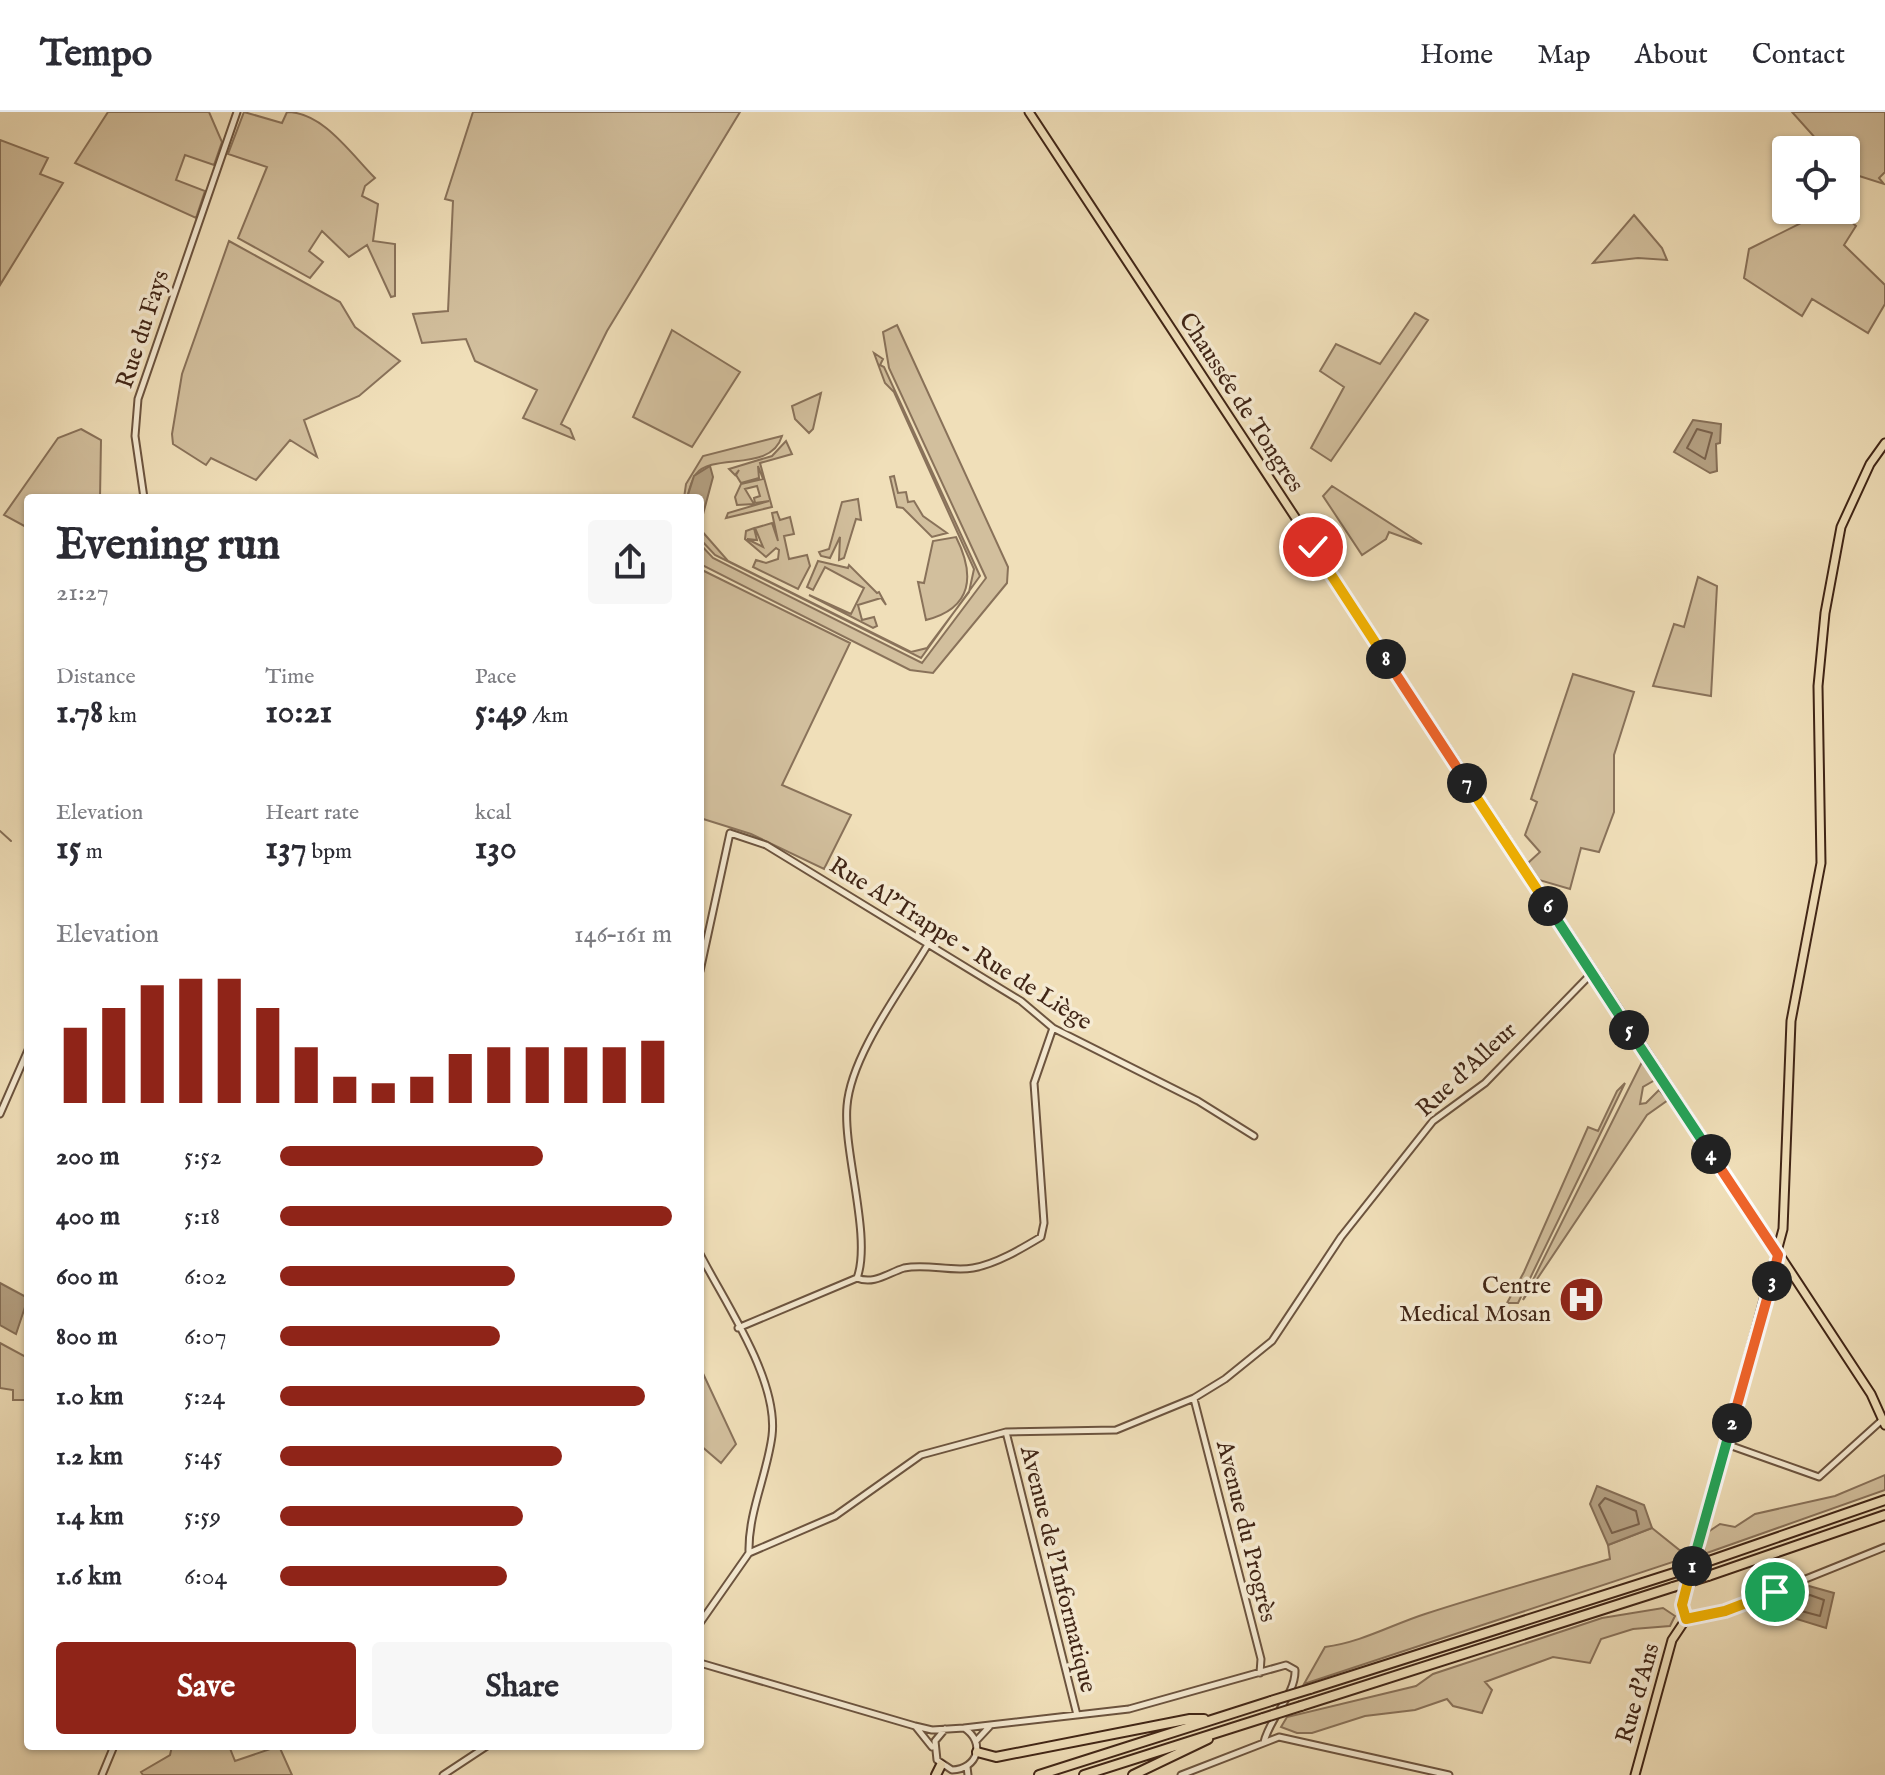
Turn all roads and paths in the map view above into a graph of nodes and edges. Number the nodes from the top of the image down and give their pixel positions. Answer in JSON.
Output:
{"nodes":[{"id":1,"x":237,"y":112,"type":"edge"},
{"id":2,"x":1029,"y":112,"type":"edge"},
{"id":3,"x":1885,"y":444,"type":"edge"},
{"id":4,"x":143,"y":494,"type":"edge"},
{"id":5,"x":927,"y":946,"type":"junction"},
{"id":6,"x":704,"y":953,"type":"edge"},
{"id":7,"x":1592,"y":973,"type":"junction"},
{"id":8,"x":1053,"y":1028,"type":"junction"},
{"id":9,"x":24,"y":1059,"type":"edge"},
{"id":10,"x":0,"y":1114,"type":"edge"},
{"id":11,"x":1254,"y":1136,"type":"dead end"},
{"id":12,"x":1784,"y":1224,"type":"junction"},
{"id":13,"x":1762,"y":1231,"type":"junction"},
{"id":14,"x":1778,"y":1255,"type":"junction"},
{"id":15,"x":704,"y":1262,"type":"edge"},
{"id":16,"x":1775,"y":1270,"type":"junction"},
{"id":17,"x":1788,"y":1270,"type":"junction"},
{"id":18,"x":857,"y":1278,"type":"junction"},
{"id":19,"x":738,"y":1328,"type":"junction"},
{"id":20,"x":1194,"y":1398,"type":"junction"},
{"id":21,"x":1883,"y":1414,"type":"edge"},
{"id":22,"x":1006,"y":1432,"type":"junction"},
{"id":23,"x":1726,"y":1444,"type":"junction"},
{"id":24,"x":1885,"y":1500,"type":"edge"},
{"id":25,"x":1885,"y":1515,"type":"edge"},
{"id":26,"x":1885,"y":1547,"type":"edge"},
{"id":27,"x":749,"y":1553,"type":"junction"},
{"id":28,"x":704,"y":1617,"type":"edge"},
{"id":29,"x":1686,"y":1619,"type":"junction"},
{"id":30,"x":704,"y":1664,"type":"edge"},
{"id":31,"x":1260,"y":1673,"type":"junction"},
{"id":32,"x":1077,"y":1715,"type":"junction"},
{"id":33,"x":1213,"y":1719,"type":"junction"},
{"id":34,"x":994,"y":1723,"type":"junction"},
{"id":35,"x":915,"y":1726,"type":"junction"},
{"id":36,"x":964,"y":1728,"type":"junction"},
{"id":37,"x":945,"y":1729,"type":"junction"},
{"id":38,"x":1216,"y":1733,"type":"junction"},
{"id":39,"x":976,"y":1741,"type":"junction"},
{"id":40,"x":1264,"y":1742,"type":"junction"},
{"id":41,"x":934,"y":1749,"type":"junction"},
{"id":42,"x":112,"y":1750,"type":"edge"},
{"id":43,"x":481,"y":1750,"type":"edge"},
{"id":44,"x":977,"y":1752,"type":"junction"},
{"id":45,"x":941,"y":1765,"type":"junction"},
{"id":46,"x":967,"y":1767,"type":"junction"},
{"id":47,"x":952,"y":1770,"type":"junction"},
{"id":48,"x":102,"y":1775,"type":"edge"},
{"id":49,"x":443,"y":1775,"type":"edge"},
{"id":50,"x":936,"y":1775,"type":"edge"},
{"id":51,"x":958,"y":1775,"type":"edge"},
{"id":52,"x":968,"y":1775,"type":"edge"},
{"id":53,"x":1039,"y":1775,"type":"edge"},
{"id":54,"x":1084,"y":1775,"type":"edge"},
{"id":55,"x":1133,"y":1775,"type":"edge"},
{"id":56,"x":1181,"y":1775,"type":"edge"},
{"id":57,"x":1449,"y":1775,"type":"edge"},
{"id":58,"x":1635,"y":1775,"type":"edge"}],
"edges":[{"from":1,"to":4,"type":"street","name":"Rue du Fays"},
{"from":2,"to":7,"type":"main road","name":"Chaussée de Tongres"},
{"from":3,"to":12,"type":"main road","name":"Rue d'Ans"},
{"from":5,"to":6,"type":"street","name":"Rue Al'Trappe - Rue de Liège"},
{"from":5,"to":8,"type":"street","name":"Rue Al'Trappe - Rue de Liège"},
{"from":5,"to":18,"type":"street"},
{"from":7,"to":13,"type":"main road","name":"Chaussée de Tongres"},
{"from":7,"to":20,"type":"street","name":"Rue d'Alleur"},
{"from":8,"to":11,"type":"street","name":"Rue Al'Trappe - Rue de Liège"},
{"from":8,"to":18,"type":"street"},
{"from":9,"to":10,"type":"street"},
{"from":12,"to":13,"type":"main road"},
{"from":12,"to":14,"type":"main road","name":"Rue d'Ans"},
{"from":13,"to":14,"type":"main road","name":"Chaussée de Tongres"},
{"from":14,"to":16,"type":"main road","name":"Rue d'Ans"},
{"from":14,"to":17,"type":"main road","name":"Chaussée de Tongres"},
{"from":15,"to":19,"type":"street"},
{"from":16,"to":17,"type":"main road"},
{"from":16,"to":23,"type":"main road","name":"Rue d'Ans"},
{"from":17,"to":21,"type":"main road","name":"Chaussée de Tongres"},
{"from":18,"to":19,"type":"street"},
{"from":19,"to":27,"type":"street"},
{"from":20,"to":22,"type":"street","name":"Rue d'Alleur"},
{"from":20,"to":31,"type":"street","name":"Avenue du Progrès"},
{"from":21,"to":23,"type":"street"},
{"from":22,"to":27,"type":"street","name":"Rue d'Alleur"},
{"from":22,"to":32,"type":"street","name":"Avenue de l'Informatique"},
{"from":23,"to":29,"type":"main road","name":"Rue d'Ans"},
{"from":24,"to":33,"type":"highway","bridge":true},
{"from":25,"to":38,"type":"highway","bridge":true},
{"from":26,"to":29,"type":"street"},
{"from":27,"to":28,"type":"street"},
{"from":29,"to":58,"type":"main road","name":"Rue d'Ans"},
{"from":30,"to":35,"type":"street"},
{"from":31,"to":32,"type":"street"},
{"from":31,"to":40,"type":"street"},
{"from":32,"to":34,"type":"street"},
{"from":33,"to":44,"type":"highway"},
{"from":33,"to":53,"type":"highway"},
{"from":34,"to":36,"type":"street"},
{"from":34,"to":39,"type":"street"},
{"from":35,"to":37,"type":"street"},
{"from":35,"to":41,"type":"street"},
{"from":36,"to":37,"type":"street"},
{"from":36,"to":39,"type":"street"},
{"from":37,"to":41,"type":"street"},
{"from":38,"to":54,"type":"highway"},
{"from":38,"to":55,"type":"highway"},
{"from":39,"to":44,"type":"street"},
{"from":40,"to":56,"type":"street"},
{"from":40,"to":57,"type":"street"},
{"from":41,"to":45,"type":"street"},
{"from":42,"to":48,"type":"street"},
{"from":43,"to":49,"type":"street"},
{"from":44,"to":46,"type":"street"},
{"from":45,"to":47,"type":"street"},
{"from":45,"to":50,"type":"highway"},
{"from":46,"to":47,"type":"street"},
{"from":46,"to":52,"type":"street"},
{"from":47,"to":51,"type":"street"}]}
